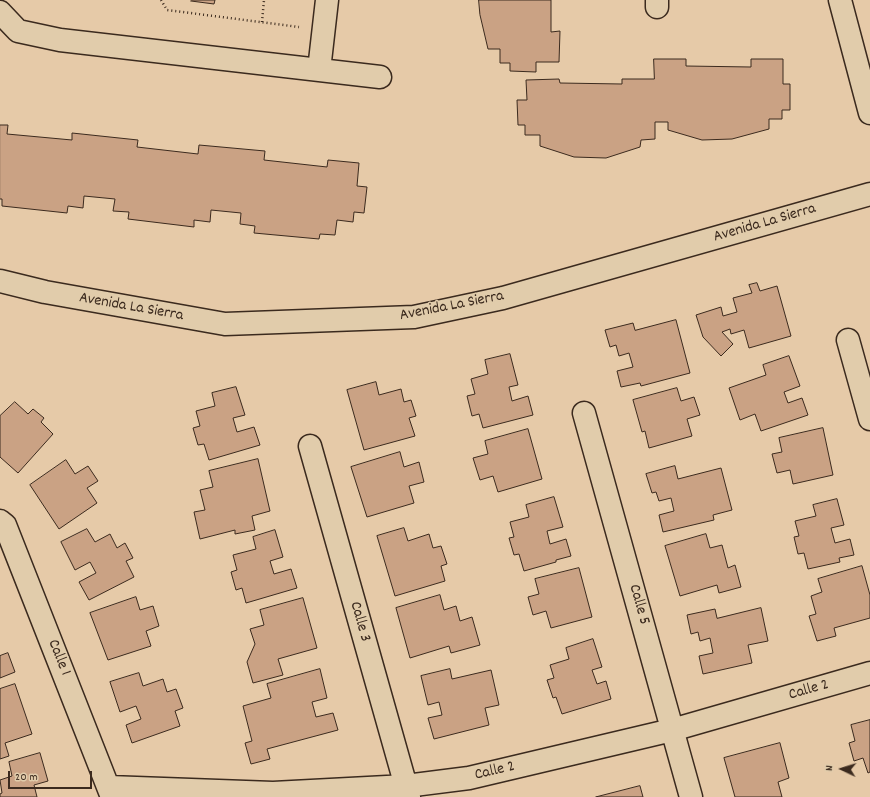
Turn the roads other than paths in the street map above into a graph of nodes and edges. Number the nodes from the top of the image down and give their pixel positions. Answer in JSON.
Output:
{"nodes":[{"id":1,"x":327,"y":0,"type":"edge"},
{"id":2,"x":840,"y":0,"type":"edge"},
{"id":3,"x":0,"y":12,"type":"edge"},
{"id":4,"x":318,"y":70,"type":"junction"},
{"id":5,"x":380,"y":76,"type":"dead end"},
{"id":6,"x":870,"y":113,"type":"edge"},
{"id":7,"x":870,"y":194,"type":"edge"},
{"id":8,"x":0,"y":281,"type":"edge"},
{"id":9,"x":848,"y":340,"type":"dead end"},
{"id":10,"x":584,"y":413,"type":"dead end"},
{"id":11,"x":870,"y":419,"type":"edge"},
{"id":12,"x":310,"y":446,"type":"dead end"},
{"id":13,"x":0,"y":521,"type":"edge"},
{"id":14,"x":870,"y":673,"type":"edge"},
{"id":15,"x":672,"y":730,"type":"junction"},
{"id":16,"x":111,"y":792,"type":"edge"},
{"id":17,"x":407,"y":792,"type":"edge"},
{"id":18,"x":691,"y":797,"type":"edge"}],
"edges":[{"from":1,"to":4,"type":"street"},
{"from":2,"to":6,"type":"street"},
{"from":3,"to":4,"type":"street"},
{"from":4,"to":5,"type":"street"},
{"from":7,"to":8,"type":"street","name":"Avenida La Sierra"},
{"from":9,"to":11,"type":"street"},
{"from":10,"to":15,"type":"street","name":"Calle 5"},
{"from":12,"to":17,"type":"street","name":"Calle 3"},
{"from":13,"to":16,"type":"street","name":"Calle 1"},
{"from":14,"to":15,"type":"street","name":"Calle 2"},
{"from":15,"to":17,"type":"street","name":"Calle 2"},
{"from":15,"to":18,"type":"street","name":"Calle 5"},
{"from":16,"to":17,"type":"street","name":"Calle 2"}]}
